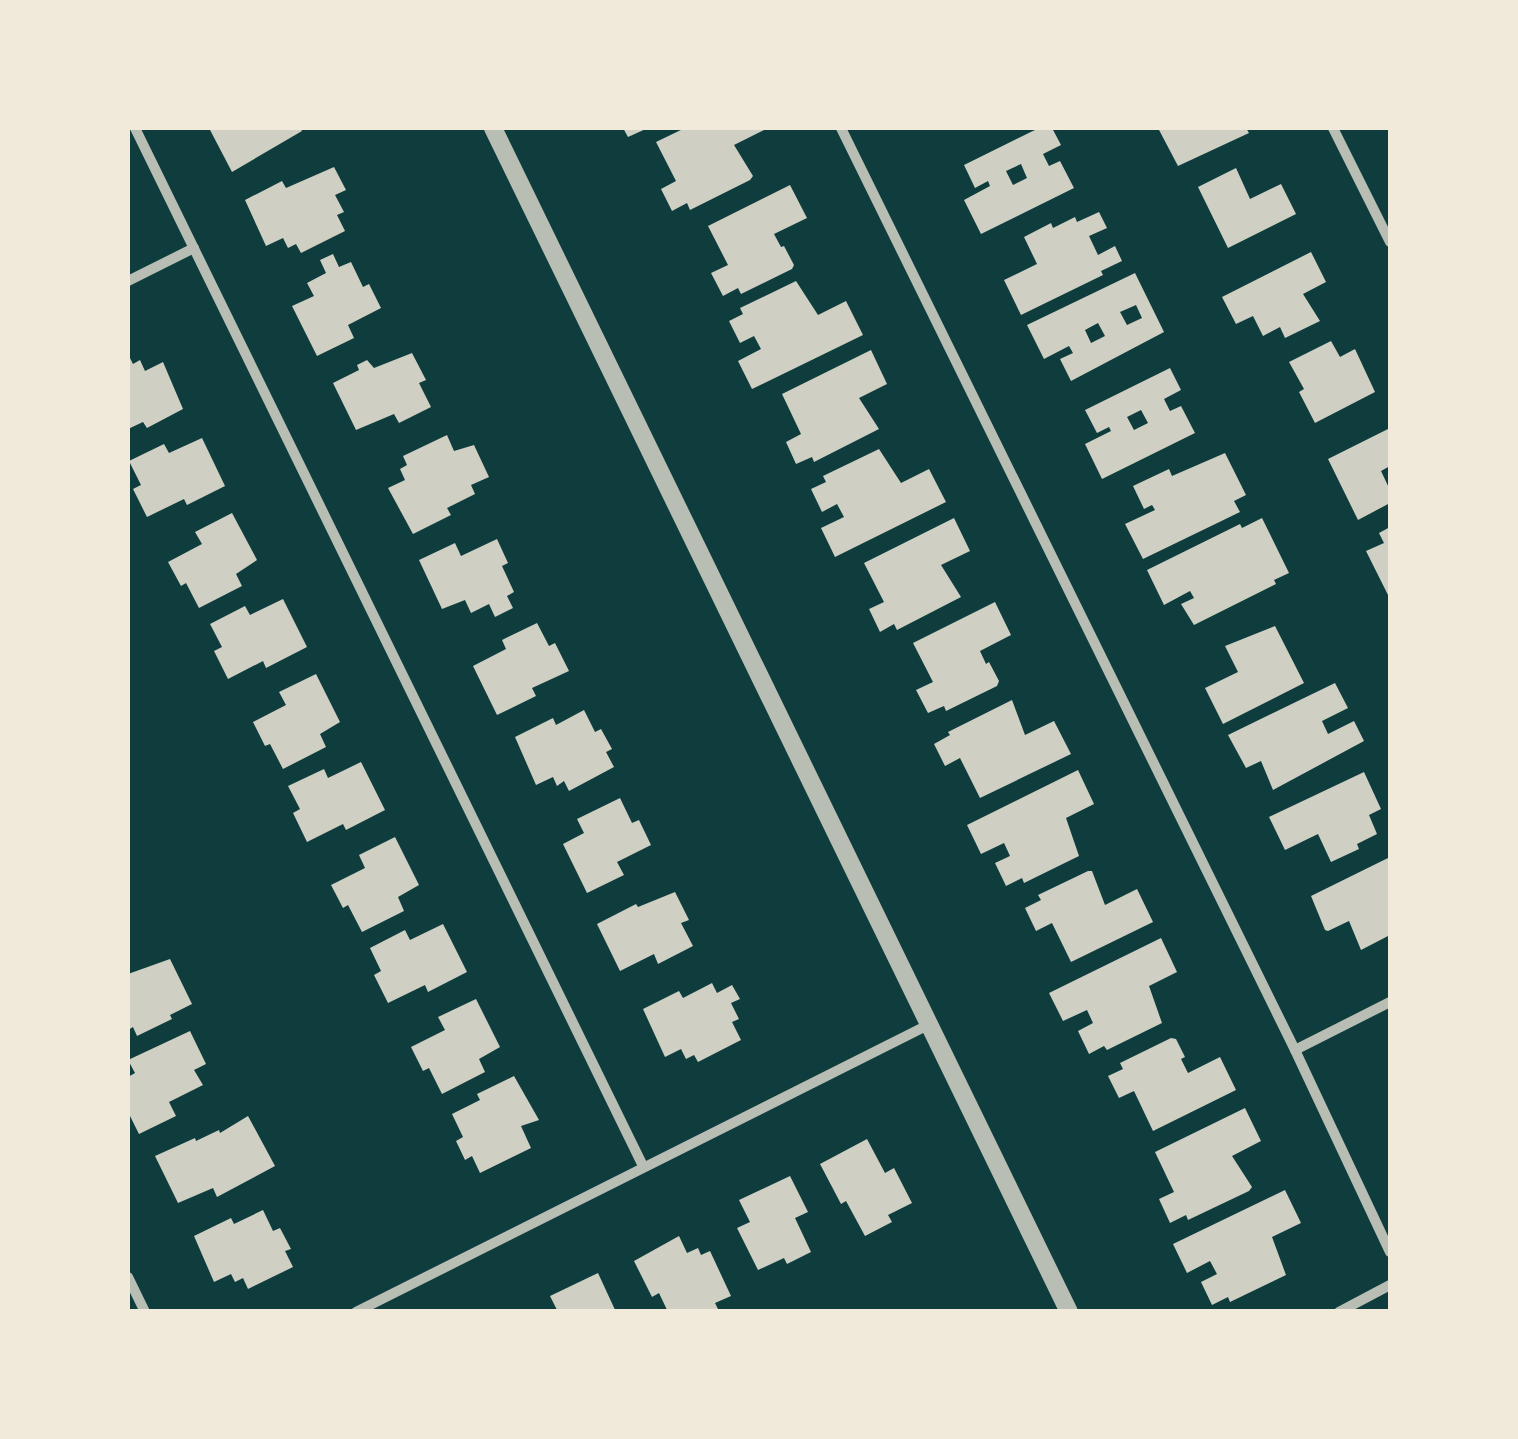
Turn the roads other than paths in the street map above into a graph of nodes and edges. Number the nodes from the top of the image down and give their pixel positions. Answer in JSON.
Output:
{"nodes":[{"id":1,"x":134,"y":128,"type":"edge"},
{"id":2,"x":493,"y":128,"type":"edge"},
{"id":3,"x":841,"y":128,"type":"edge"},
{"id":4,"x":1333,"y":128,"type":"edge"},
{"id":5,"x":1390,"y":242,"type":"edge"},
{"id":6,"x":194,"y":248,"type":"junction"},
{"id":7,"x":128,"y":281,"type":"edge"},
{"id":8,"x":1390,"y":1002,"type":"edge"},
{"id":9,"x":930,"y":1024,"type":"junction"},
{"id":10,"x":1295,"y":1050,"type":"junction"},
{"id":11,"x":643,"y":1166,"type":"junction"},
{"id":12,"x":1390,"y":1252,"type":"edge"},
{"id":13,"x":128,"y":1277,"type":"edge"},
{"id":14,"x":1390,"y":1286,"type":"edge"},
{"id":15,"x":144,"y":1312,"type":"edge"},
{"id":16,"x":356,"y":1312,"type":"edge"},
{"id":17,"x":1069,"y":1312,"type":"edge"},
{"id":18,"x":1339,"y":1312,"type":"edge"}],
"edges":[{"from":1,"to":6,"type":"street"},
{"from":2,"to":9,"type":"street"},
{"from":3,"to":10,"type":"street"},
{"from":4,"to":5,"type":"street"},
{"from":6,"to":7,"type":"street"},
{"from":6,"to":11,"type":"street"},
{"from":8,"to":10,"type":"street"},
{"from":9,"to":11,"type":"street"},
{"from":9,"to":17,"type":"street"},
{"from":10,"to":12,"type":"street"},
{"from":11,"to":16,"type":"street"},
{"from":13,"to":15,"type":"street"},
{"from":14,"to":18,"type":"street"}]}
